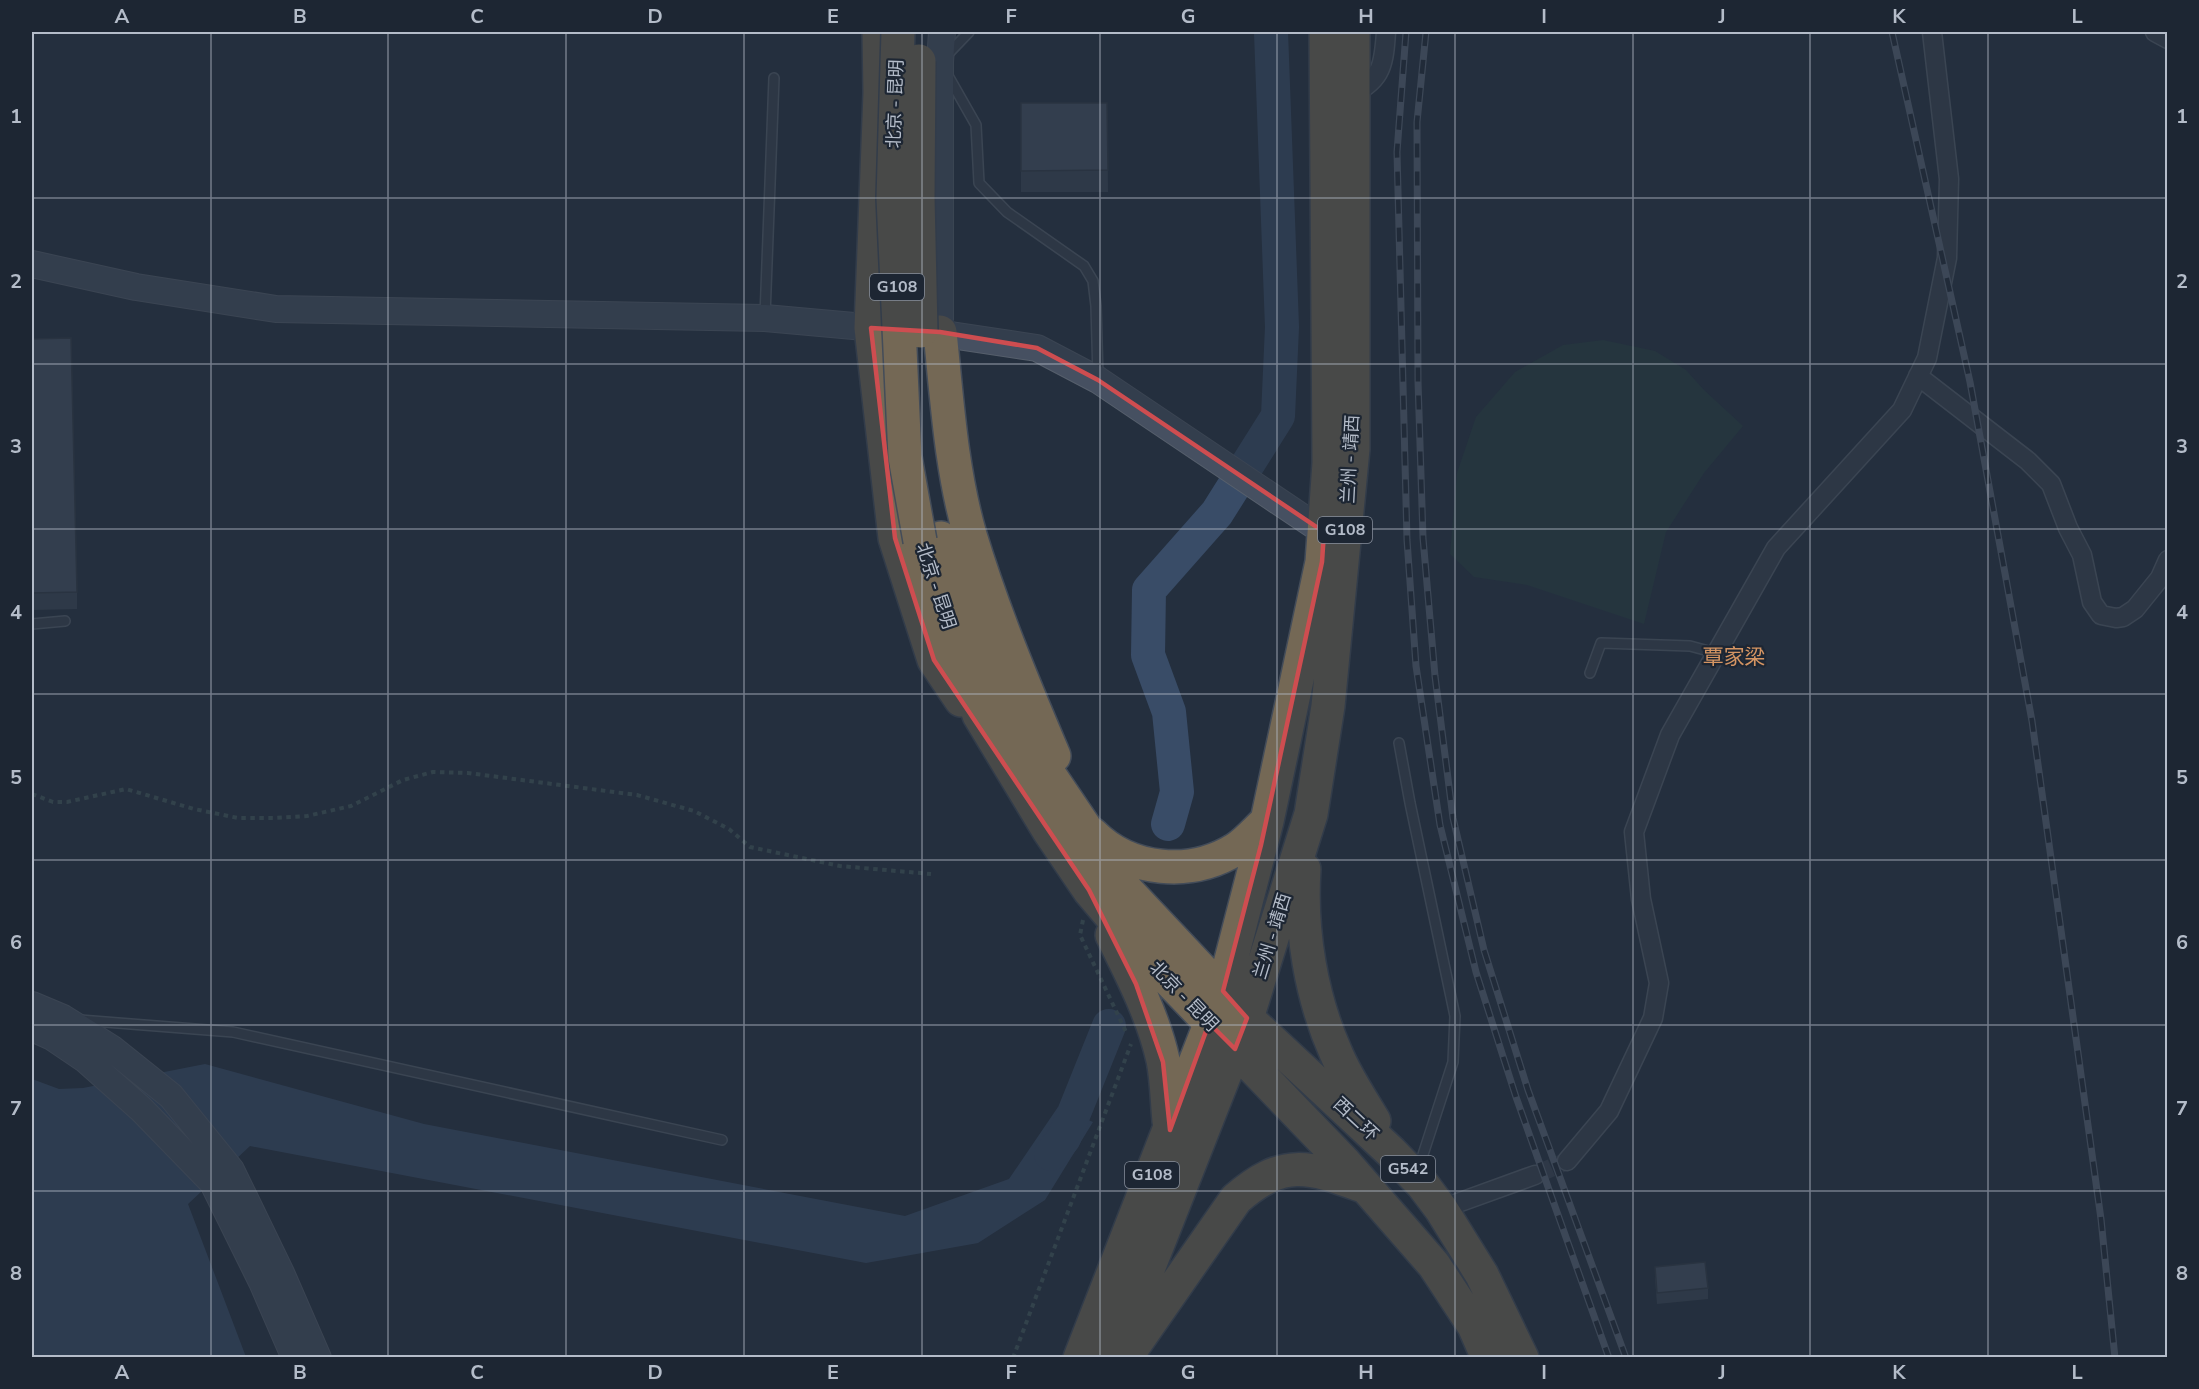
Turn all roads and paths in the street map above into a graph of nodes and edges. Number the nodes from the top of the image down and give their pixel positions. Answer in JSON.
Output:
{"nodes":[{"id":1,"x":879,"y":32,"type":"edge"},
{"id":2,"x":898,"y":32,"type":"edge"},
{"id":3,"x":919,"y":32,"type":"edge"},
{"id":4,"x":942,"y":32,"type":"edge"},
{"id":5,"x":969,"y":32,"type":"edge"},
{"id":6,"x":1326,"y":32,"type":"edge"},
{"id":7,"x":1353,"y":32,"type":"edge"},
{"id":8,"x":1386,"y":32,"type":"edge"},
{"id":9,"x":1932,"y":32,"type":"edge"},
{"id":10,"x":2155,"y":32,"type":"edge"},
{"id":11,"x":2168,"y":39,"type":"edge"},
{"id":12,"x":940,"y":62,"type":"junction"},
{"id":13,"x":774,"y":78,"type":"dead end"},
{"id":14,"x":1353,"y":93,"type":"junction"},
{"id":15,"x":32,"y":264,"type":"edge"},
{"id":16,"x":765,"y":318,"type":"junction"},
{"id":17,"x":871,"y":328,"type":"junction"},
{"id":18,"x":940,"y":332,"type":"junction"},
{"id":19,"x":1918,"y":376,"type":"junction"},
{"id":20,"x":1098,"y":380,"type":"junction"},
{"id":21,"x":1324,"y":532,"type":"junction"},
{"id":22,"x":930,"y":539,"type":"junction"},
{"id":23,"x":2168,"y":560,"type":"edge"},
{"id":24,"x":65,"y":621,"type":"dead end"},
{"id":25,"x":32,"y":624,"type":"edge"},
{"id":26,"x":1716,"y":653,"type":"junction"},
{"id":27,"x":1590,"y":673,"type":"dead end"},
{"id":28,"x":1399,"y":743,"type":"dead end"},
{"id":29,"x":32,"y":794,"type":"edge"},
{"id":30,"x":1311,"y":814,"type":"junction"},
{"id":31,"x":1267,"y":821,"type":"junction"},
{"id":32,"x":1084,"y":826,"type":"junction"},
{"id":33,"x":1049,"y":831,"type":"junction"},
{"id":34,"x":931,"y":874,"type":"dead end"},
{"id":35,"x":1089,"y":890,"type":"junction"},
{"id":36,"x":1222,"y":991,"type":"junction"},
{"id":37,"x":32,"y":1005,"type":"edge"},
{"id":38,"x":1247,"y":1018,"type":"junction"},
{"id":39,"x":1209,"y":1023,"type":"junction"},
{"id":40,"x":49,"y":1028,"type":"edge"},
{"id":41,"x":1235,"y":1048,"type":"junction"},
{"id":42,"x":1170,"y":1130,"type":"junction"},
{"id":43,"x":722,"y":1140,"type":"dead end"},
{"id":44,"x":1391,"y":1152,"type":"junction"},
{"id":45,"x":1567,"y":1161,"type":"tunnel mouth"},
{"id":46,"x":1535,"y":1175,"type":"tunnel mouth"},
{"id":47,"x":222,"y":1176,"type":"junction"},
{"id":48,"x":1416,"y":1178,"type":"junction"},
{"id":49,"x":1366,"y":1187,"type":"junction"},
{"id":50,"x":1441,"y":1209,"type":"junction"},
{"id":51,"x":295,"y":1358,"type":"edge"},
{"id":52,"x":318,"y":1358,"type":"edge"},
{"id":53,"x":1013,"y":1358,"type":"edge"},
{"id":54,"x":1080,"y":1358,"type":"edge"},
{"id":55,"x":1113,"y":1358,"type":"edge"},
{"id":56,"x":1126,"y":1358,"type":"edge"},
{"id":57,"x":1488,"y":1358,"type":"edge"},
{"id":58,"x":1522,"y":1358,"type":"edge"}],
"edges":[{"from":1,"to":17,"type":"highway"},
{"from":2,"to":22,"type":"highway","name":"北京 - 昆明","number":"G108","bridge":true},
{"from":3,"to":22,"type":"highway","name":"北京 - 昆明","number":"G108","bridge":true},
{"from":4,"to":12,"type":"street"},
{"from":5,"to":12,"type":"lane"},
{"from":6,"to":21,"type":"highway","name":"兰州 - 靖西","number":"G108"},
{"from":7,"to":14,"type":"highway","name":"兰州 - 靖西","number":"G108"},
{"from":8,"to":14,"type":"street"},
{"from":9,"to":19,"type":"street"},
{"from":10,"to":11,"type":"street"},
{"from":12,"to":18,"type":"street"},
{"from":12,"to":20,"type":"lane"},
{"from":13,"to":16,"type":"lane"},
{"from":14,"to":30,"type":"highway","name":"兰州 - 靖西","number":"G108"},
{"from":15,"to":16,"type":"street"},
{"from":16,"to":17,"type":"street"},
{"from":17,"to":18,"type":"street"},
{"from":17,"to":33,"type":"highway"},
{"from":18,"to":20,"type":"street"},
{"from":18,"to":32,"type":"highway"},
{"from":19,"to":23,"type":"street"},
{"from":19,"to":26,"type":"street"},
{"from":20,"to":21,"type":"street"},
{"from":21,"to":31,"type":"highway","name":"兰州 - 靖西","number":"G108"},
{"from":22,"to":32,"type":"highway","name":"北京 - 昆明","number":"G108"},
{"from":22,"to":33,"type":"highway","name":"北京 - 昆明","number":"G108"},
{"from":24,"to":25,"type":"lane"},
{"from":26,"to":27,"type":"lane"},
{"from":26,"to":45,"type":"street"},
{"from":28,"to":48,"type":"lane"},
{"from":29,"to":34,"type":"path"},
{"from":30,"to":38,"type":"highway","name":"兰州 - 靖西","number":"G108"},
{"from":30,"to":44,"type":"highway"},
{"from":31,"to":32,"type":"highway"},
{"from":31,"to":36,"type":"highway","name":"兰州 - 靖西","number":"G108"},
{"from":32,"to":36,"type":"highway","name":"北京 - 昆明","number":"G108"},
{"from":33,"to":35,"type":"highway","name":"北京 - 昆明","number":"G108"},
{"from":35,"to":39,"type":"highway","name":"北京 - 昆明","number":"G108"},
{"from":35,"to":42,"type":"highway"},
{"from":35,"to":53,"type":"path"},
{"from":36,"to":38,"type":"highway","number":"G108"},
{"from":36,"to":39,"type":"highway","number":"G108"},
{"from":37,"to":40,"type":"street"},
{"from":38,"to":41,"type":"highway","number":"G108"},
{"from":38,"to":44,"type":"highway","name":"西二环","number":"G542"},
{"from":39,"to":41,"type":"highway","name":"北京 - 昆明","number":"G108"},
{"from":39,"to":42,"type":"highway","number":"G108"},
{"from":40,"to":43,"type":"lane"},
{"from":40,"to":47,"type":"street"},
{"from":40,"to":47,"type":"street"},
{"from":41,"to":49,"type":"highway","name":"西二环","number":"G542"},
{"from":41,"to":55,"type":"highway","number":"G108"},
{"from":42,"to":54,"type":"highway","number":"G108"},
{"from":44,"to":48,"type":"highway","name":"西二环","number":"G542"},
{"from":46,"to":50,"type":"street"},
{"from":47,"to":51,"type":"street"},
{"from":47,"to":52,"type":"street"},
{"from":48,"to":50,"type":"highway","name":"西二环","number":"G542"},
{"from":49,"to":56,"type":"highway"},
{"from":49,"to":57,"type":"highway","name":"西二环","number":"G542"},
{"from":50,"to":58,"type":"highway","name":"西二环","number":"G542"}]}
